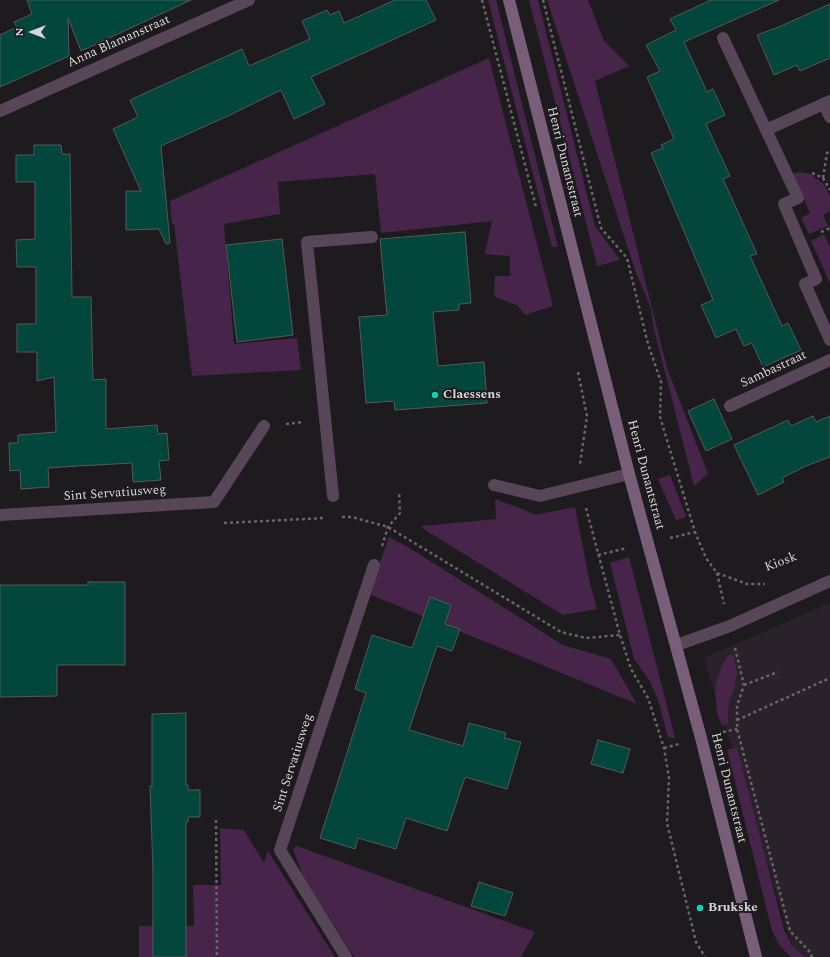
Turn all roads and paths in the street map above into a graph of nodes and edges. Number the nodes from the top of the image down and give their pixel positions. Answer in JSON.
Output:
{"nodes":[{"id":1,"x":248,"y":0,"type":"edge"},
{"id":2,"x":482,"y":0,"type":"edge"},
{"id":3,"x":509,"y":0,"type":"edge"},
{"id":4,"x":543,"y":0,"type":"edge"},
{"id":5,"x":723,"y":38,"type":"dead end"},
{"id":6,"x":827,"y":102,"type":"edge"},
{"id":7,"x":0,"y":110,"type":"edge"},
{"id":8,"x":830,"y":117,"type":"edge"},
{"id":9,"x":766,"y":130,"type":"junction"},
{"id":10,"x":830,"y":151,"type":"edge"},
{"id":11,"x":823,"y":178,"type":"dead end"},
{"id":12,"x":536,"y":208,"type":"dead end"},
{"id":13,"x":372,"y":237,"type":"dead end"},
{"id":14,"x":830,"y":340,"type":"edge"},
{"id":15,"x":830,"y":360,"type":"edge"},
{"id":16,"x":577,"y":371,"type":"dead end"},
{"id":17,"x":730,"y":406,"type":"dead end"},
{"id":18,"x":325,"y":420,"type":"junction"},
{"id":19,"x":264,"y":426,"type":"joint"},
{"id":20,"x":629,"y":474,"type":"junction"},
{"id":21,"x":494,"y":485,"type":"dead end"},
{"id":22,"x":580,"y":486,"type":"junction"},
{"id":23,"x":399,"y":492,"type":"dead end"},
{"id":24,"x":333,"y":496,"type":"dead end"},
{"id":25,"x":0,"y":515,"type":"edge"},
{"id":26,"x":695,"y":532,"type":"joint"},
{"id":27,"x":374,"y":566,"type":"dead end"},
{"id":28,"x":830,"y":581,"type":"edge"},
{"id":29,"x":768,"y":584,"type":"dead end"},
{"id":30,"x":620,"y":636,"type":"junction"},
{"id":31,"x":677,"y":645,"type":"junction"},
{"id":32,"x":778,"y":672,"type":"dead end"},
{"id":33,"x":830,"y":678,"type":"edge"},
{"id":34,"x":744,"y":686,"type":"dead end"},
{"id":35,"x":737,"y":720,"type":"dead end"},
{"id":36,"x":737,"y":729,"type":"dead end"},
{"id":37,"x":216,"y":820,"type":"dead end"},
{"id":38,"x":217,"y":957,"type":"edge"},
{"id":39,"x":346,"y":957,"type":"edge"},
{"id":40,"x":705,"y":957,"type":"edge"},
{"id":41,"x":756,"y":957,"type":"edge"},
{"id":42,"x":812,"y":957,"type":"edge"}],
"edges":[{"from":1,"to":7,"type":"street","name":"Anna Blamanstraat"},
{"from":2,"to":12,"type":"path"},
{"from":3,"to":20,"type":"street","name":"Henri Dunantstraat"},
{"from":4,"to":26,"type":"path","name":"Henri Dunantstraat"},
{"from":5,"to":9,"type":"street"},
{"from":6,"to":8,"type":"street"},
{"from":6,"to":9,"type":"street"},
{"from":9,"to":14,"type":"street"},
{"from":10,"to":11,"type":"path"},
{"from":13,"to":18,"type":"street"},
{"from":15,"to":17,"type":"street","name":"Sambastraat"},
{"from":16,"to":22,"type":"path"},
{"from":18,"to":19,"type":"path"},
{"from":18,"to":24,"type":"street"},
{"from":19,"to":25,"type":"street","name":"Sint Servatiusweg"},
{"from":20,"to":22,"type":"street"},
{"from":20,"to":31,"type":"street","name":"Henri Dunantstraat"},
{"from":21,"to":22,"type":"street"},
{"from":22,"to":30,"type":"path"},
{"from":23,"to":30,"type":"path"},
{"from":26,"to":29,"type":"path","name":"Kiosk"},
{"from":27,"to":39,"type":"street","name":"Sint Servatiusweg"},
{"from":28,"to":31,"type":"street"},
{"from":30,"to":40,"type":"path"},
{"from":31,"to":41,"type":"street","name":"Henri Dunantstraat"},
{"from":32,"to":34,"type":"path"},
{"from":33,"to":35,"type":"path"},
{"from":36,"to":42,"type":"path","name":"Henri Dunantstraat"},
{"from":37,"to":38,"type":"path"}]}
